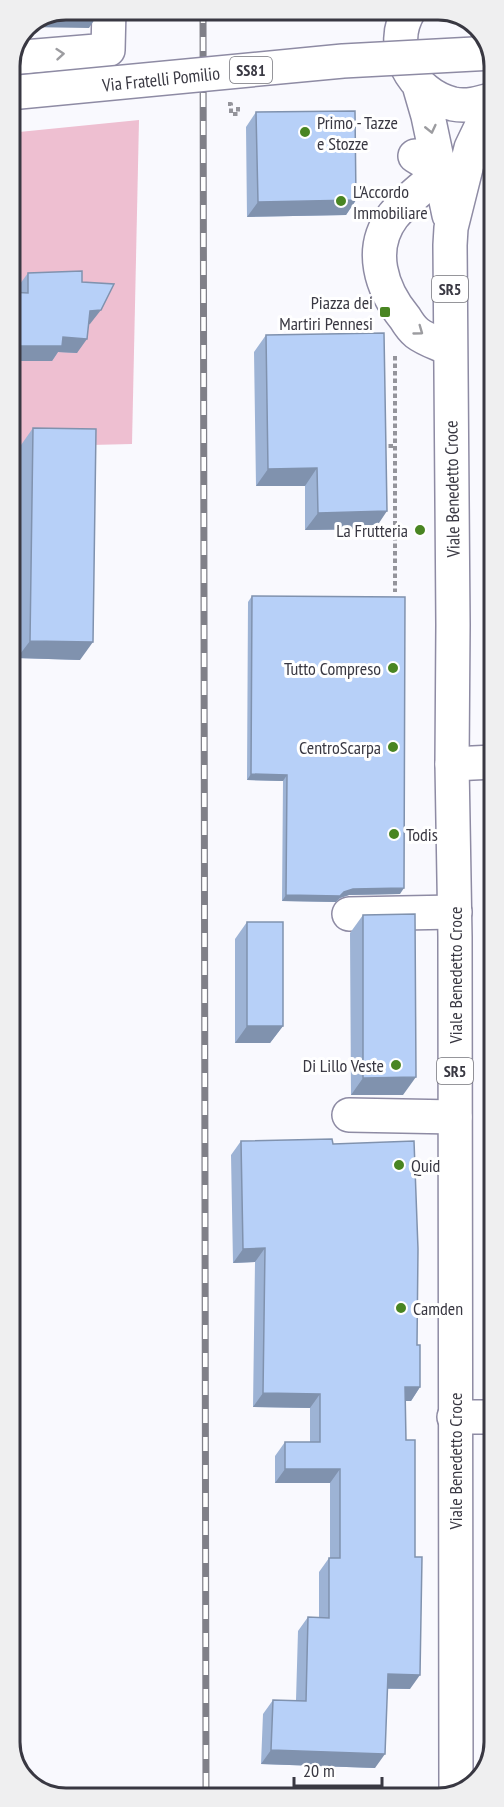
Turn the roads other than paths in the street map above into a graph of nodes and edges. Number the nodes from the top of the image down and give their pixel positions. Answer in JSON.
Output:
{"nodes":[{"id":1,"x":107,"y":20,"type":"edge"},
{"id":2,"x":405,"y":20,"type":"edge"},
{"id":3,"x":406,"y":20,"type":"edge"},
{"id":4,"x":483,"y":54,"type":"edge"},
{"id":5,"x":20,"y":57,"type":"edge"},
{"id":6,"x":416,"y":82,"type":"junction"},
{"id":7,"x":19,"y":92,"type":"edge"},
{"id":8,"x":484,"y":103,"type":"edge"},
{"id":9,"x":484,"y":121,"type":"edge"},
{"id":10,"x":428,"y":164,"type":"junction"},
{"id":11,"x":451,"y":228,"type":"junction"},
{"id":12,"x":450,"y":349,"type":"junction"},
{"id":13,"x":484,"y":762,"type":"edge"},
{"id":14,"x":452,"y":764,"type":"junction"},
{"id":15,"x":455,"y":912,"type":"junction"},
{"id":16,"x":349,"y":914,"type":"dead end"},
{"id":17,"x":349,"y":1115,"type":"dead end"},
{"id":18,"x":455,"y":1116,"type":"junction"},
{"id":19,"x":454,"y":1417,"type":"junction"},
{"id":20,"x":484,"y":1417,"type":"edge"},
{"id":21,"x":456,"y":1784,"type":"edge"}],
"edges":[{"from":5,"to":1,"type":"main road","name":"Via Fratelli Pomilio","one_way":true},
{"from":2,"to":6,"type":"main road"},
{"from":3,"to":6,"type":"main road","number":"SR5"},
{"from":4,"to":7,"type":"main road","name":"Via Fratelli Pomilio","number":"SS81","bridge":true},
{"from":6,"to":8,"type":"main road","number":"SR5"},
{"from":6,"to":10,"type":"main road","number":"SR5","one_way":true},
{"from":9,"to":11,"type":"main road","number":"SR5"},
{"from":10,"to":11,"type":"main road","number":"SR5"},
{"from":10,"to":12,"type":"main road","one_way":true},
{"from":11,"to":12,"type":"main road","name":"Viale Benedetto Croce","number":"SR5"},
{"from":12,"to":14,"type":"main road","name":"Viale Benedetto Croce","number":"SR5"},
{"from":13,"to":14,"type":"main road"},
{"from":14,"to":15,"type":"main road","name":"Viale Benedetto Croce","number":"SR5"},
{"from":15,"to":16,"type":"main road"},
{"from":15,"to":18,"type":"main road","name":"Viale Benedetto Croce","number":"SR5"},
{"from":17,"to":18,"type":"main road"},
{"from":18,"to":19,"type":"main road","name":"Viale Benedetto Croce","number":"SR5"},
{"from":19,"to":20,"type":"main road"},
{"from":19,"to":21,"type":"main road","name":"Viale Benedetto Croce","number":"SR5"}]}
